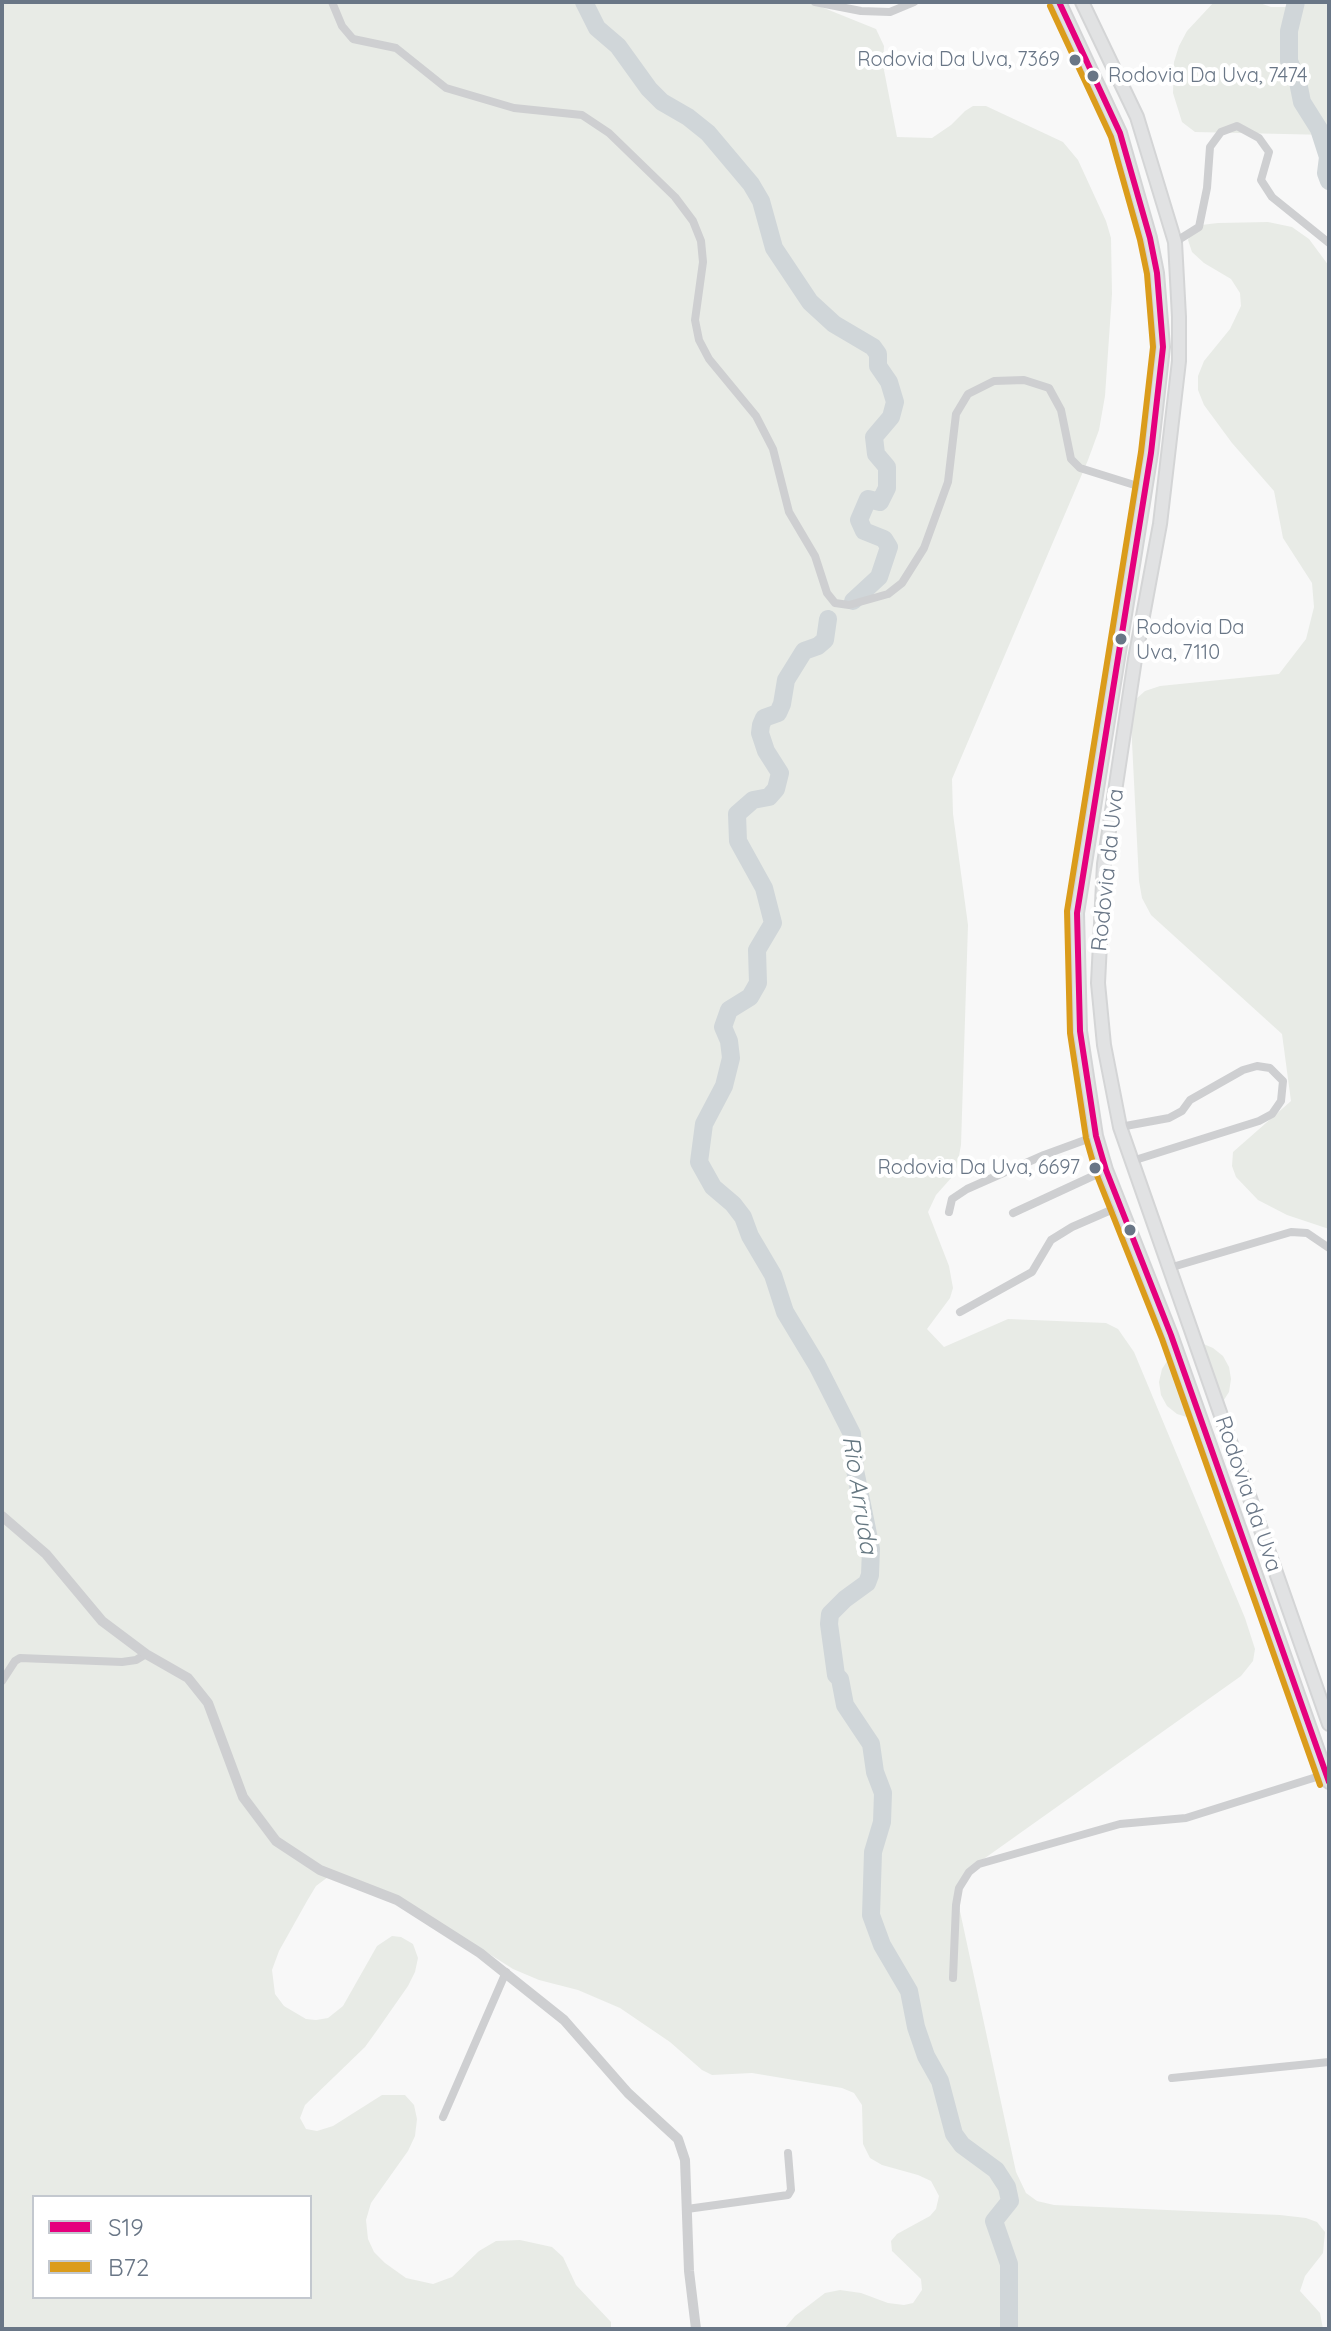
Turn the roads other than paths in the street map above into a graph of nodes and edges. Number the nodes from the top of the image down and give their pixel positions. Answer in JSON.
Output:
{"nodes":[{"id":1,"x":332,"y":2,"type":"edge"},
{"id":2,"x":815,"y":2,"type":"edge"},
{"id":3,"x":914,"y":2,"type":"edge"},
{"id":4,"x":1059,"y":2,"type":"edge"},
{"id":5,"x":1082,"y":2,"type":"edge"},
{"id":6,"x":1175,"y":242,"type":"junction"},
{"id":7,"x":1329,"y":243,"type":"edge"},
{"id":8,"x":1144,"y":488,"type":"junction"},
{"id":9,"x":1120,"y":1127,"type":"junction"},
{"id":10,"x":1096,"y":1136,"type":"junction"},
{"id":11,"x":1132,"y":1161,"type":"junction"},
{"id":12,"x":1106,"y":1170,"type":"junction"},
{"id":13,"x":1118,"y":1207,"type":"junction"},
{"id":14,"x":949,"y":1212,"type":"dead end"},
{"id":15,"x":1013,"y":1213,"type":"dead end"},
{"id":16,"x":1329,"y":1248,"type":"edge"},
{"id":17,"x":1169,"y":1268,"type":"junction"},
{"id":18,"x":960,"y":1312,"type":"dead end"},
{"id":19,"x":2,"y":1516,"type":"edge"},
{"id":20,"x":146,"y":1654,"type":"junction"},
{"id":21,"x":2,"y":1681,"type":"edge"},
{"id":22,"x":1329,"y":1723,"type":"edge"},
{"id":23,"x":1328,"y":1778,"type":"edge"},
{"id":24,"x":506,"y":1972,"type":"junction"},
{"id":25,"x":953,"y":1978,"type":"dead end"},
{"id":26,"x":1329,"y":2062,"type":"edge"},
{"id":27,"x":1172,"y":2078,"type":"dead end"},
{"id":28,"x":443,"y":2117,"type":"dead end"},
{"id":29,"x":788,"y":2153,"type":"dead end"},
{"id":30,"x":687,"y":2209,"type":"junction"},
{"id":31,"x":696,"y":2329,"type":"edge"}],
"edges":[{"from":1,"to":8,"type":"street"},
{"from":2,"to":3,"type":"street"},
{"from":4,"to":8,"type":"main road","name":"Rodovia da Uva"},
{"from":5,"to":6,"type":"main road","name":"Rodovia da Uva"},
{"from":6,"to":7,"type":"street"},
{"from":6,"to":9,"type":"main road","name":"Rodovia da Uva"},
{"from":8,"to":10,"type":"main road","name":"Rodovia da Uva"},
{"from":9,"to":11,"type":"main road","name":"Rodovia da Uva"},
{"from":9,"to":11,"type":"street"},
{"from":10,"to":12,"type":"main road","name":"Rodovia da Uva"},
{"from":10,"to":14,"type":"street"},
{"from":11,"to":17,"type":"main road","name":"Rodovia da Uva"},
{"from":12,"to":13,"type":"main road","name":"Rodovia da Uva"},
{"from":12,"to":15,"type":"street"},
{"from":13,"to":18,"type":"street"},
{"from":13,"to":23,"type":"main road","name":"Rodovia da Uva"},
{"from":16,"to":17,"type":"street"},
{"from":17,"to":22,"type":"main road","name":"Rodovia da Uva"},
{"from":19,"to":20,"type":"street"},
{"from":20,"to":21,"type":"street"},
{"from":20,"to":24,"type":"street"},
{"from":23,"to":25,"type":"street"},
{"from":24,"to":28,"type":"street"},
{"from":24,"to":30,"type":"street"},
{"from":26,"to":27,"type":"street"},
{"from":29,"to":30,"type":"street"},
{"from":30,"to":31,"type":"street"}]}
